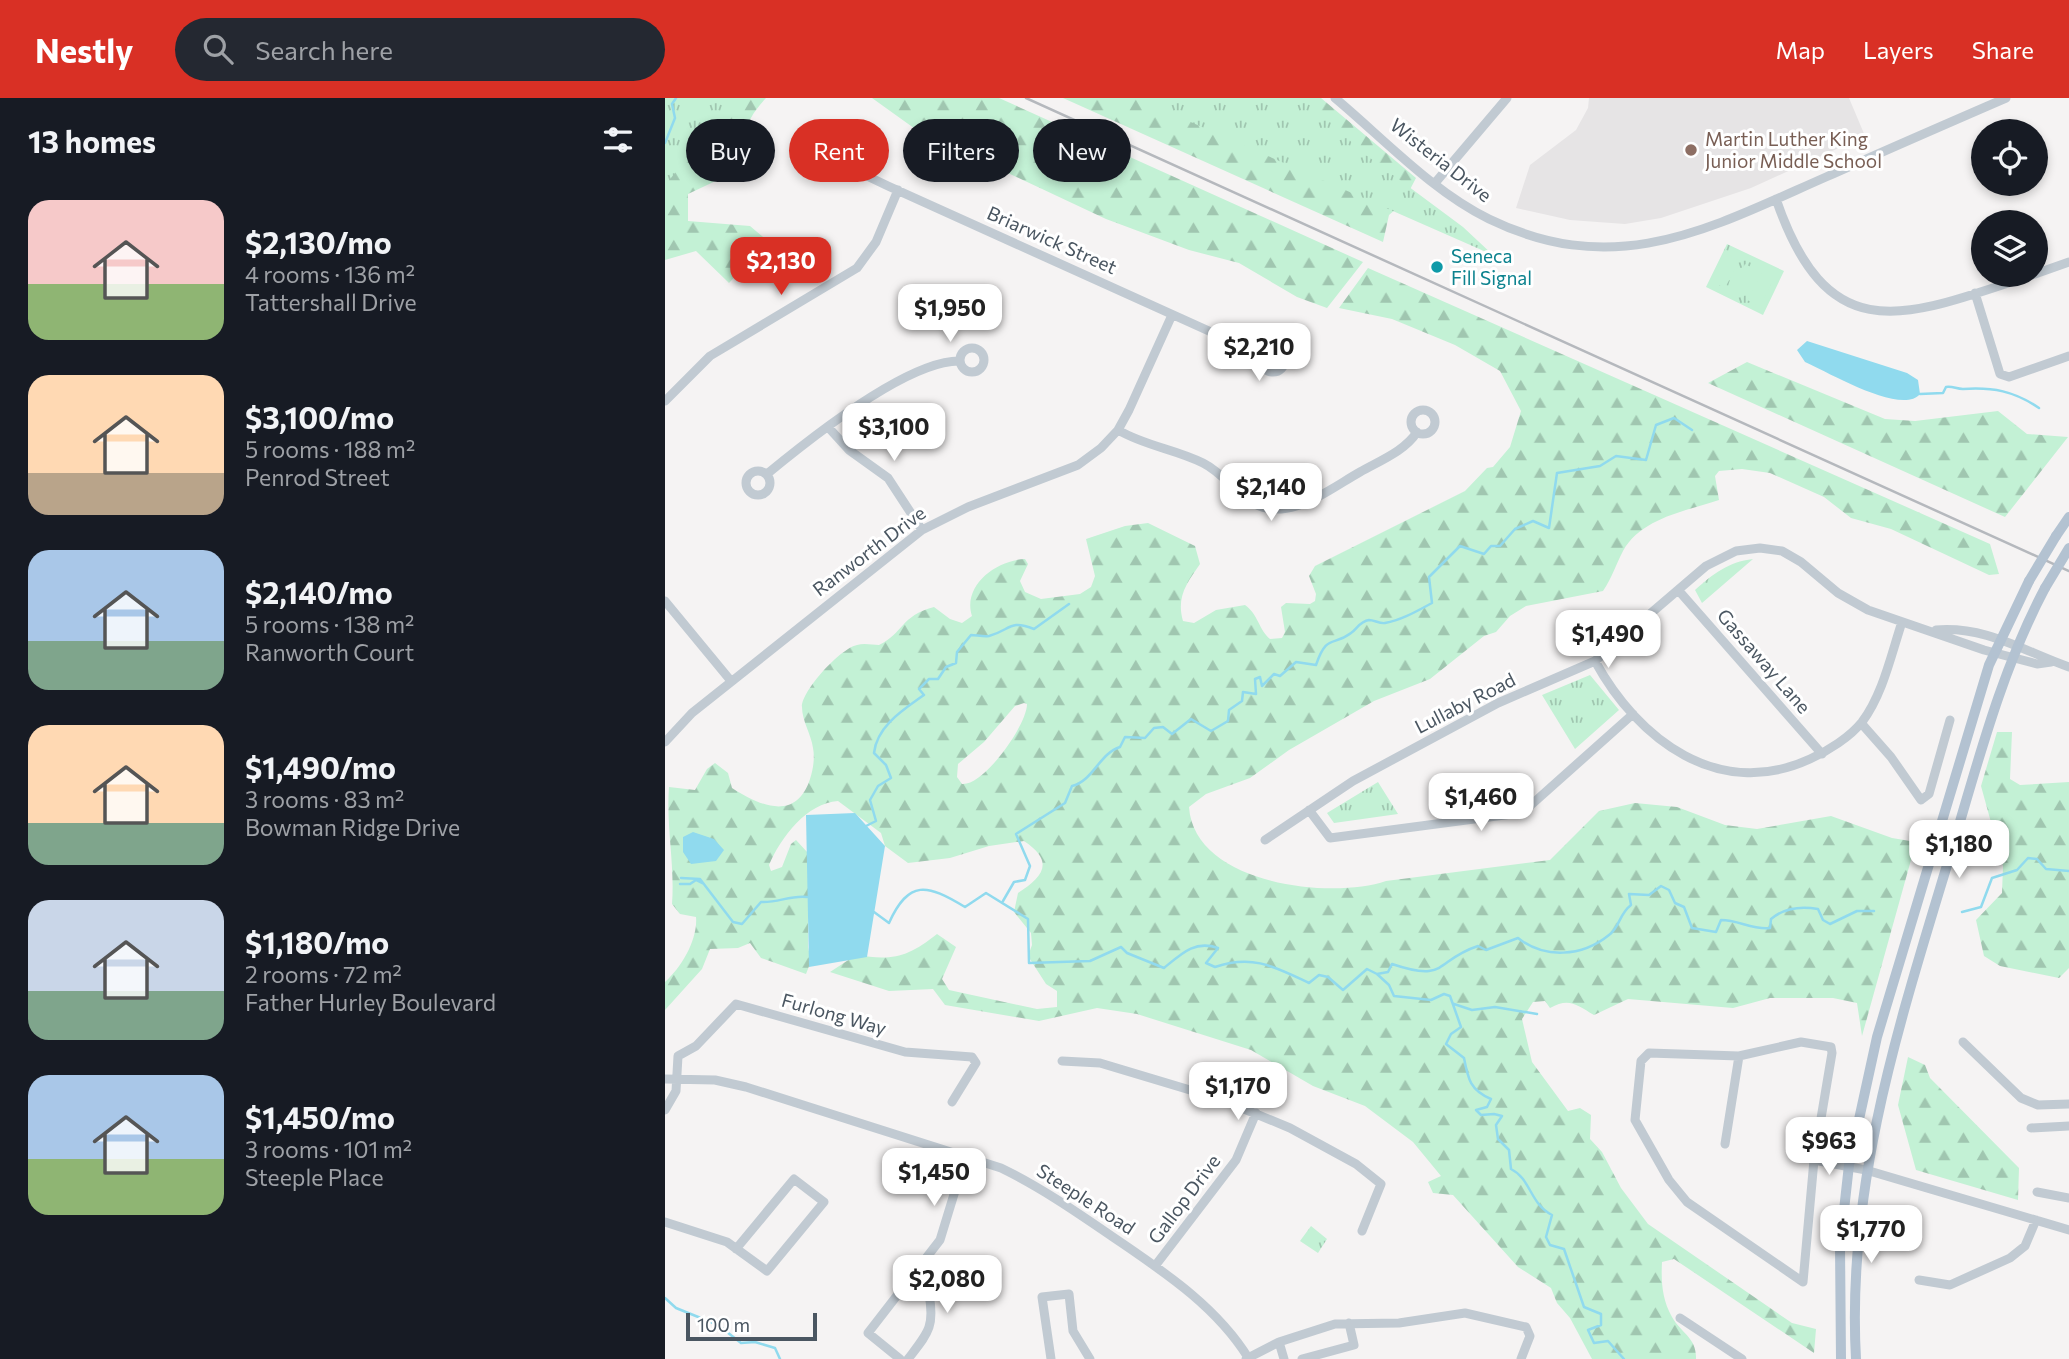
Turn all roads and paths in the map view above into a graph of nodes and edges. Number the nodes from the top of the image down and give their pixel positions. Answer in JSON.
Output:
{"nodes":[{"id":1,"x":1335,"y":98,"type":"edge"},
{"id":2,"x":1507,"y":98,"type":"edge"},
{"id":3,"x":2006,"y":98,"type":"edge"},
{"id":4,"x":881,"y":182,"type":"edge"},
{"id":5,"x":1435,"y":183,"type":"junction"},
{"id":6,"x":898,"y":190,"type":"junction"},
{"id":7,"x":1776,"y":199,"type":"junction"},
{"id":8,"x":2069,"y":262,"type":"edge"},
{"id":9,"x":2048,"y":269,"type":"edge"},
{"id":10,"x":1993,"y":287,"type":"edge"},
{"id":11,"x":1975,"y":293,"type":"junction"},
{"id":12,"x":1172,"y":315,"type":"junction"},
{"id":13,"x":1262,"y":355,"type":"dead end"},
{"id":14,"x":2069,"y":356,"type":"edge"},
{"id":15,"x":960,"y":361,"type":"dead end"},
{"id":16,"x":665,"y":401,"type":"edge"},
{"id":17,"x":828,"y":427,"type":"junction"},
{"id":18,"x":1118,"y":430,"type":"junction"},
{"id":19,"x":1417,"y":432,"type":"dead end"},
{"id":20,"x":767,"y":474,"type":"dead end"},
{"id":21,"x":2069,"y":517,"type":"edge"},
{"id":22,"x":922,"y":530,"type":"junction"},
{"id":23,"x":2069,"y":548,"type":"edge"},
{"id":24,"x":1679,"y":592,"type":"junction"},
{"id":25,"x":665,"y":601,"type":"edge"},
{"id":26,"x":1902,"y":622,"type":"junction"},
{"id":27,"x":1934,"y":631,"type":"junction"},
{"id":28,"x":2000,"y":638,"type":"junction"},
{"id":29,"x":2017,"y":644,"type":"junction"},
{"id":30,"x":1995,"y":650,"type":"junction"},
{"id":31,"x":2012,"y":655,"type":"junction"},
{"id":32,"x":1595,"y":662,"type":"junction"},
{"id":33,"x":2051,"y":662,"type":"junction"},
{"id":34,"x":2069,"y":667,"type":"edge"},
{"id":35,"x":731,"y":681,"type":"junction"},
{"id":36,"x":1633,"y":714,"type":"junction"},
{"id":37,"x":1950,"y":720,"type":"dead end"},
{"id":38,"x":1861,"y":723,"type":"junction"},
{"id":39,"x":665,"y":742,"type":"edge"},
{"id":40,"x":1822,"y":754,"type":"junction"},
{"id":41,"x":1309,"y":810,"type":"junction"},
{"id":42,"x":1265,"y":840,"type":"dead end"},
{"id":43,"x":1963,"y":1042,"type":"dead end"},
{"id":44,"x":1739,"y":1056,"type":"junction"},
{"id":45,"x":1062,"y":1061,"type":"dead end"},
{"id":46,"x":676,"y":1078,"type":"junction"},
{"id":47,"x":665,"y":1079,"type":"edge"},
{"id":48,"x":952,"y":1101,"type":"dead end"},
{"id":49,"x":2069,"y":1104,"type":"edge"},
{"id":50,"x":665,"y":1110,"type":"edge"},
{"id":51,"x":1257,"y":1113,"type":"junction"},
{"id":52,"x":2069,"y":1126,"type":"edge"},
{"id":53,"x":2031,"y":1128,"type":"dead end"},
{"id":54,"x":1725,"y":1144,"type":"dead end"},
{"id":55,"x":966,"y":1155,"type":"junction"},
{"id":56,"x":1814,"y":1160,"type":"junction"},
{"id":57,"x":1849,"y":1166,"type":"junction"},
{"id":58,"x":1866,"y":1170,"type":"junction"},
{"id":59,"x":2037,"y":1192,"type":"dead end"},
{"id":60,"x":2069,"y":1198,"type":"edge"},
{"id":61,"x":2036,"y":1220,"type":"junction"},
{"id":62,"x":665,"y":1222,"type":"edge"},
{"id":63,"x":2069,"y":1230,"type":"edge"},
{"id":64,"x":1363,"y":1231,"type":"dead end"},
{"id":65,"x":736,"y":1249,"type":"junction"},
{"id":66,"x":1156,"y":1266,"type":"junction"},
{"id":67,"x":918,"y":1270,"type":"junction"},
{"id":68,"x":1919,"y":1280,"type":"dead end"},
{"id":69,"x":1680,"y":1318,"type":"dead end"},
{"id":70,"x":1349,"y":1323,"type":"junction"},
{"id":71,"x":1279,"y":1342,"type":"junction"},
{"id":72,"x":900,"y":1359,"type":"edge"},
{"id":73,"x":908,"y":1359,"type":"edge"},
{"id":74,"x":1051,"y":1359,"type":"edge"},
{"id":75,"x":1090,"y":1359,"type":"edge"},
{"id":76,"x":1248,"y":1359,"type":"edge"},
{"id":77,"x":1283,"y":1359,"type":"edge"},
{"id":78,"x":1302,"y":1359,"type":"edge"},
{"id":79,"x":1521,"y":1359,"type":"edge"},
{"id":80,"x":1742,"y":1359,"type":"edge"},
{"id":81,"x":1841,"y":1359,"type":"edge"},
{"id":82,"x":1856,"y":1359,"type":"edge"}],
"edges":[{"from":1,"to":5,"type":"street","name":"Wisteria Drive"},
{"from":2,"to":5,"type":"street"},
{"from":3,"to":7,"type":"street","name":"Wisteria Drive"},
{"from":4,"to":6,"type":"street","name":"Briarwick Street"},
{"from":5,"to":7,"type":"street","name":"Wisteria Drive"},
{"from":6,"to":12,"type":"street","name":"Briarwick Street"},
{"from":6,"to":16,"type":"street"},
{"from":7,"to":11,"type":"street"},
{"from":8,"to":9,"type":"street"},
{"from":10,"to":11,"type":"street"},
{"from":11,"to":14,"type":"street"},
{"from":12,"to":13,"type":"street","name":"Briarwick Street"},
{"from":12,"to":18,"type":"street","name":"Ranworth Drive"},
{"from":15,"to":17,"type":"street"},
{"from":17,"to":20,"type":"street"},
{"from":17,"to":22,"type":"street"},
{"from":18,"to":19,"type":"street"},
{"from":18,"to":22,"type":"street","name":"Ranworth Drive"},
{"from":21,"to":28,"type":"main road","bridge":true},
{"from":22,"to":35,"type":"street","name":"Ranworth Drive"},
{"from":23,"to":29,"type":"main road","bridge":true},
{"from":24,"to":26,"type":"street","name":"Lullaby Road"},
{"from":24,"to":32,"type":"street","name":"Lullaby Road"},
{"from":24,"to":40,"type":"street","name":"Gassaway Lane"},
{"from":25,"to":35,"type":"street"},
{"from":26,"to":27,"type":"street","name":"Lullaby Road"},
{"from":26,"to":38,"type":"street"},
{"from":27,"to":28,"type":"street","name":"Lullaby Road"},
{"from":27,"to":30,"type":"street","name":"Lullaby Road"},
{"from":28,"to":29,"type":"street","name":"Lullaby Road"},
{"from":28,"to":30,"type":"main road"},
{"from":29,"to":31,"type":"main road"},
{"from":29,"to":33,"type":"street","name":"Lullaby Road"},
{"from":30,"to":31,"type":"street","name":"Lullaby Road"},
{"from":30,"to":57,"type":"main road"},
{"from":31,"to":33,"type":"street","name":"Lullaby Road"},
{"from":31,"to":58,"type":"main road"},
{"from":32,"to":36,"type":"street"},
{"from":32,"to":41,"type":"street","name":"Lullaby Road"},
{"from":33,"to":34,"type":"street"},
{"from":35,"to":39,"type":"street","name":"Ranworth Drive"},
{"from":36,"to":40,"type":"street"},
{"from":36,"to":41,"type":"street"},
{"from":37,"to":38,"type":"street"},
{"from":38,"to":40,"type":"street"},
{"from":41,"to":42,"type":"street","name":"Lullaby Road"},
{"from":43,"to":49,"type":"street"},
{"from":44,"to":54,"type":"street"},
{"from":44,"to":56,"type":"street"},
{"from":44,"to":56,"type":"street"},
{"from":45,"to":51,"type":"street"},
{"from":46,"to":47,"type":"street","name":"Steeple Road"},
{"from":46,"to":48,"type":"street","name":"Furlong Way"},
{"from":46,"to":50,"type":"street"},
{"from":46,"to":55,"type":"street","name":"Steeple Road"},
{"from":51,"to":64,"type":"street"},
{"from":51,"to":66,"type":"street","name":"Gallop Drive"},
{"from":52,"to":53,"type":"street"},
{"from":55,"to":66,"type":"street","name":"Steeple Road"},
{"from":55,"to":67,"type":"street"},
{"from":56,"to":57,"type":"street"},
{"from":57,"to":58,"type":"street"},
{"from":57,"to":81,"type":"main road"},
{"from":58,"to":61,"type":"street"},
{"from":58,"to":82,"type":"main road"},
{"from":59,"to":60,"type":"street"},
{"from":61,"to":63,"type":"street"},
{"from":61,"to":68,"type":"street"},
{"from":62,"to":65,"type":"street"},
{"from":65,"to":65,"type":"street"},
{"from":66,"to":76,"type":"street","name":"Steeple Road"},
{"from":67,"to":72,"type":"street"},
{"from":67,"to":73,"type":"street"},
{"from":69,"to":80,"type":"street"},
{"from":70,"to":71,"type":"street"},
{"from":70,"to":78,"type":"street"},
{"from":70,"to":79,"type":"street"},
{"from":71,"to":76,"type":"street"},
{"from":71,"to":77,"type":"street"},
{"from":74,"to":75,"type":"street"}]}
